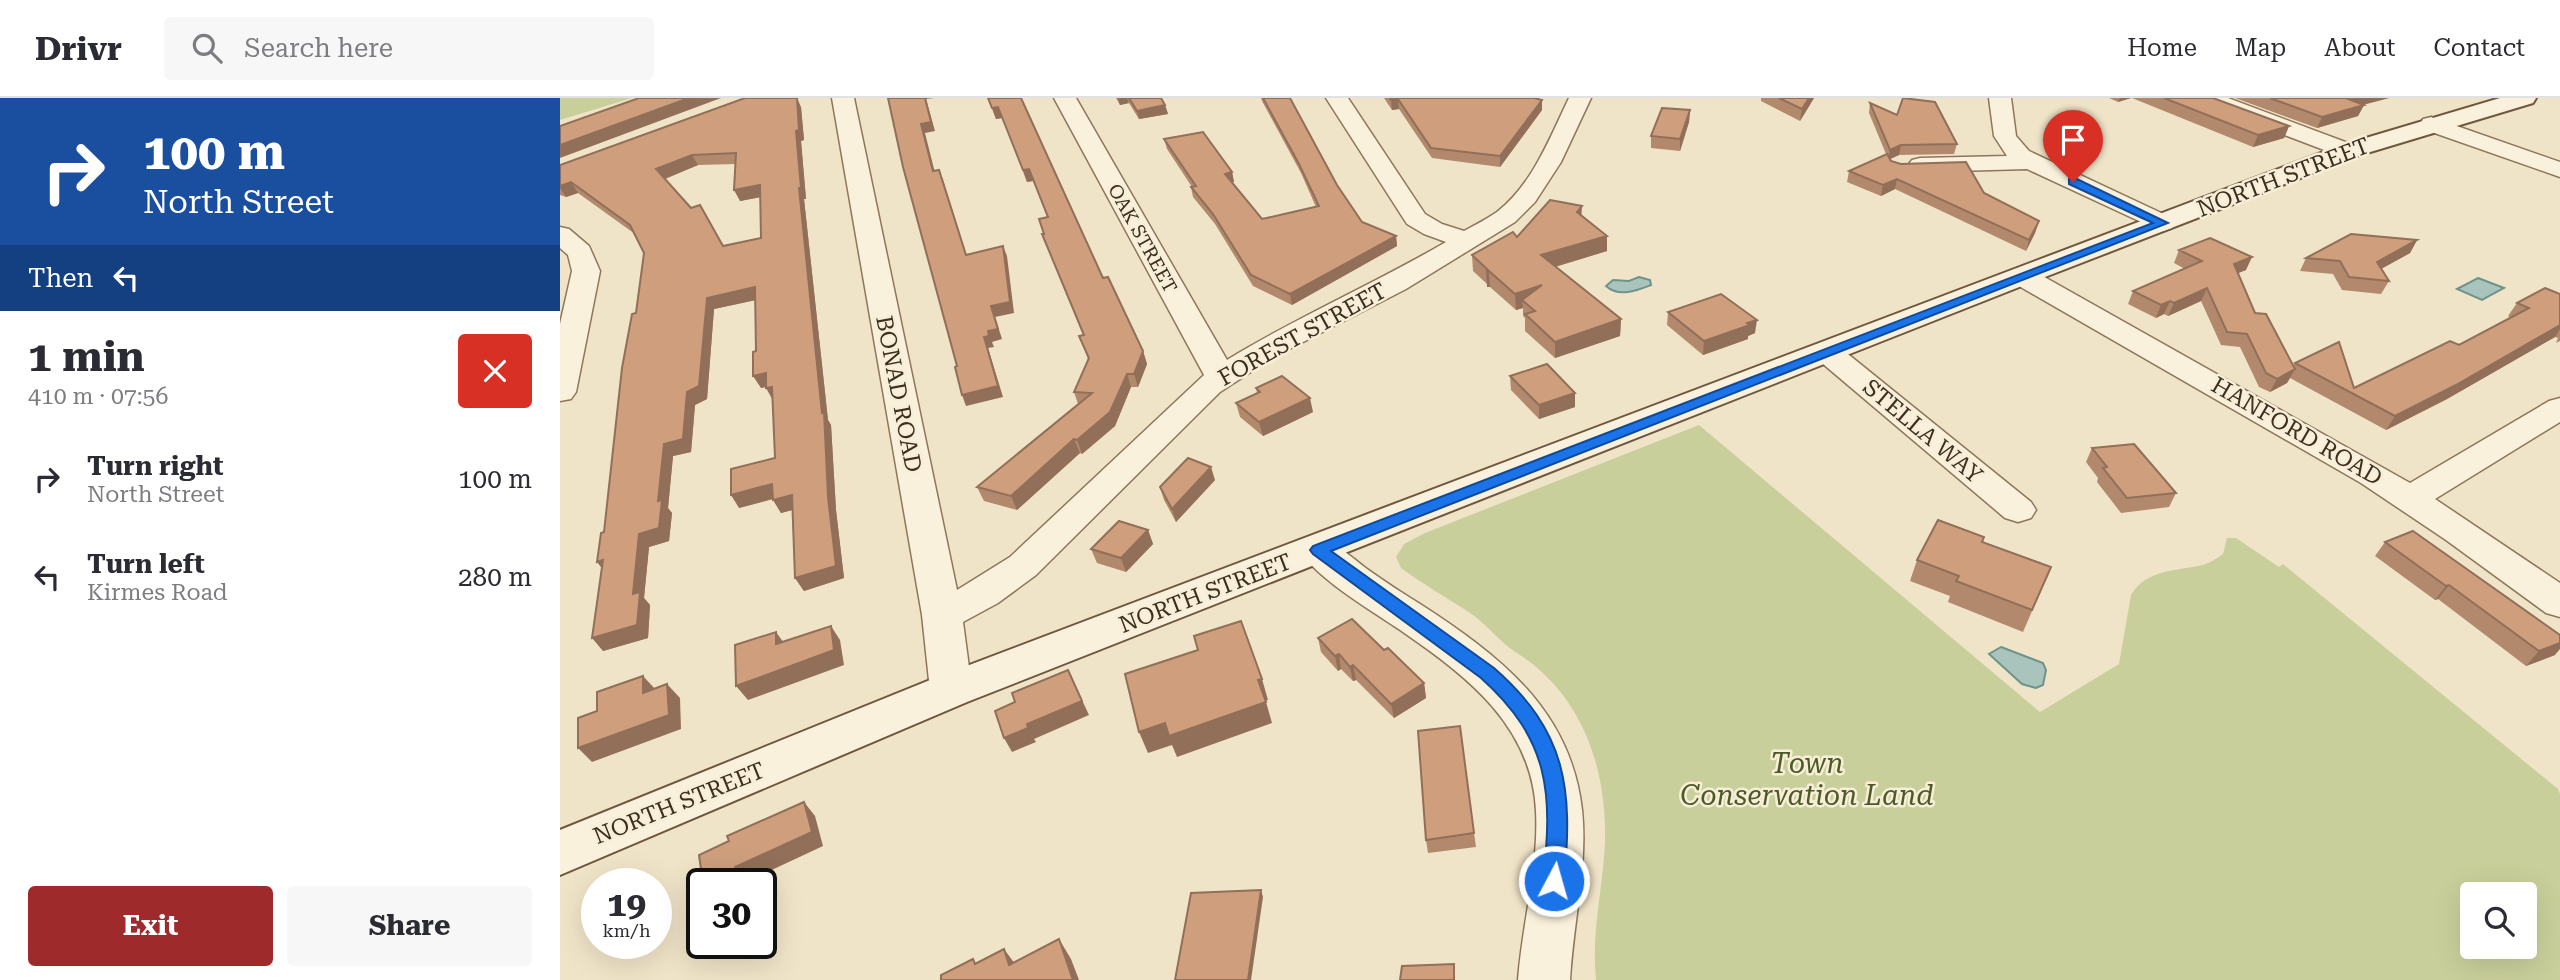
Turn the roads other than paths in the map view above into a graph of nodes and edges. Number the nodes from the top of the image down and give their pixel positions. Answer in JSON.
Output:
{"nodes":[{"id":1,"x":843,"y":98,"type":"edge"},
{"id":2,"x":1065,"y":98,"type":"edge"},
{"id":3,"x":1337,"y":98,"type":"edge"},
{"id":4,"x":1580,"y":98,"type":"edge"},
{"id":5,"x":2000,"y":98,"type":"edge"},
{"id":6,"x":2208,"y":98,"type":"edge"},
{"id":7,"x":2525,"y":98,"type":"edge"},
{"id":8,"x":2431,"y":124,"type":"junction"},
{"id":9,"x":2348,"y":151,"type":"junction"},
{"id":10,"x":2031,"y":162,"type":"junction"},
{"id":11,"x":1899,"y":164,"type":"edge"},
{"id":12,"x":2560,"y":170,"type":"edge"},
{"id":13,"x":2163,"y":223,"type":"junction"},
{"id":14,"x":560,"y":235,"type":"edge"},
{"id":15,"x":1469,"y":241,"type":"junction"},
{"id":16,"x":2022,"y":276,"type":"junction"},
{"id":17,"x":1827,"y":352,"type":"junction"},
{"id":18,"x":564,"y":356,"type":"edge"},
{"id":19,"x":1221,"y":377,"type":"junction"},
{"id":20,"x":560,"y":392,"type":"edge"},
{"id":21,"x":2560,"y":408,"type":"edge"},
{"id":22,"x":2410,"y":498,"type":"junction"},
{"id":23,"x":2018,"y":510,"type":"dead end"},
{"id":24,"x":1318,"y":550,"type":"junction"},
{"id":25,"x":2560,"y":566,"type":"edge"},
{"id":26,"x":2514,"y":569,"type":"junction"},
{"id":27,"x":2560,"y":603,"type":"edge"},
{"id":28,"x":942,"y":615,"type":"junction"},
{"id":29,"x":951,"y":690,"type":"junction"},
{"id":30,"x":560,"y":853,"type":"edge"},
{"id":31,"x":1544,"y":980,"type":"edge"}],
"edges":[{"from":1,"to":28,"type":"street","name":"BONAD ROAD"},
{"from":2,"to":19,"type":"street","name":"OAK STREET"},
{"from":3,"to":15,"type":"street"},
{"from":4,"to":15,"type":"street","name":"FOREST STREET"},
{"from":5,"to":10,"type":"street"},
{"from":6,"to":9,"type":"street"},
{"from":7,"to":8,"type":"street","name":"NORTH STREET"},
{"from":8,"to":9,"type":"street","name":"NORTH STREET"},
{"from":8,"to":12,"type":"street"},
{"from":9,"to":13,"type":"street","name":"NORTH STREET"},
{"from":10,"to":11,"type":"street"},
{"from":10,"to":13,"type":"street"},
{"from":13,"to":16,"type":"street","name":"NORTH STREET"},
{"from":14,"to":18,"type":"street"},
{"from":15,"to":19,"type":"street","name":"FOREST STREET"},
{"from":16,"to":17,"type":"street","name":"NORTH STREET"},
{"from":16,"to":22,"type":"street","name":"HANFORD ROAD"},
{"from":17,"to":23,"type":"street","name":"STELLA WAY"},
{"from":17,"to":24,"type":"street","name":"NORTH STREET"},
{"from":18,"to":20,"type":"street"},
{"from":19,"to":28,"type":"street","name":"FOREST STREET"},
{"from":21,"to":22,"type":"street"},
{"from":22,"to":26,"type":"street","name":"HANFORD ROAD"},
{"from":24,"to":29,"type":"street","name":"NORTH STREET"},
{"from":24,"to":31,"type":"street"},
{"from":25,"to":26,"type":"street"},
{"from":26,"to":27,"type":"street","name":"HANFORD ROAD"},
{"from":28,"to":29,"type":"street","name":"BONAD ROAD"},
{"from":29,"to":30,"type":"street","name":"NORTH STREET"}]}
